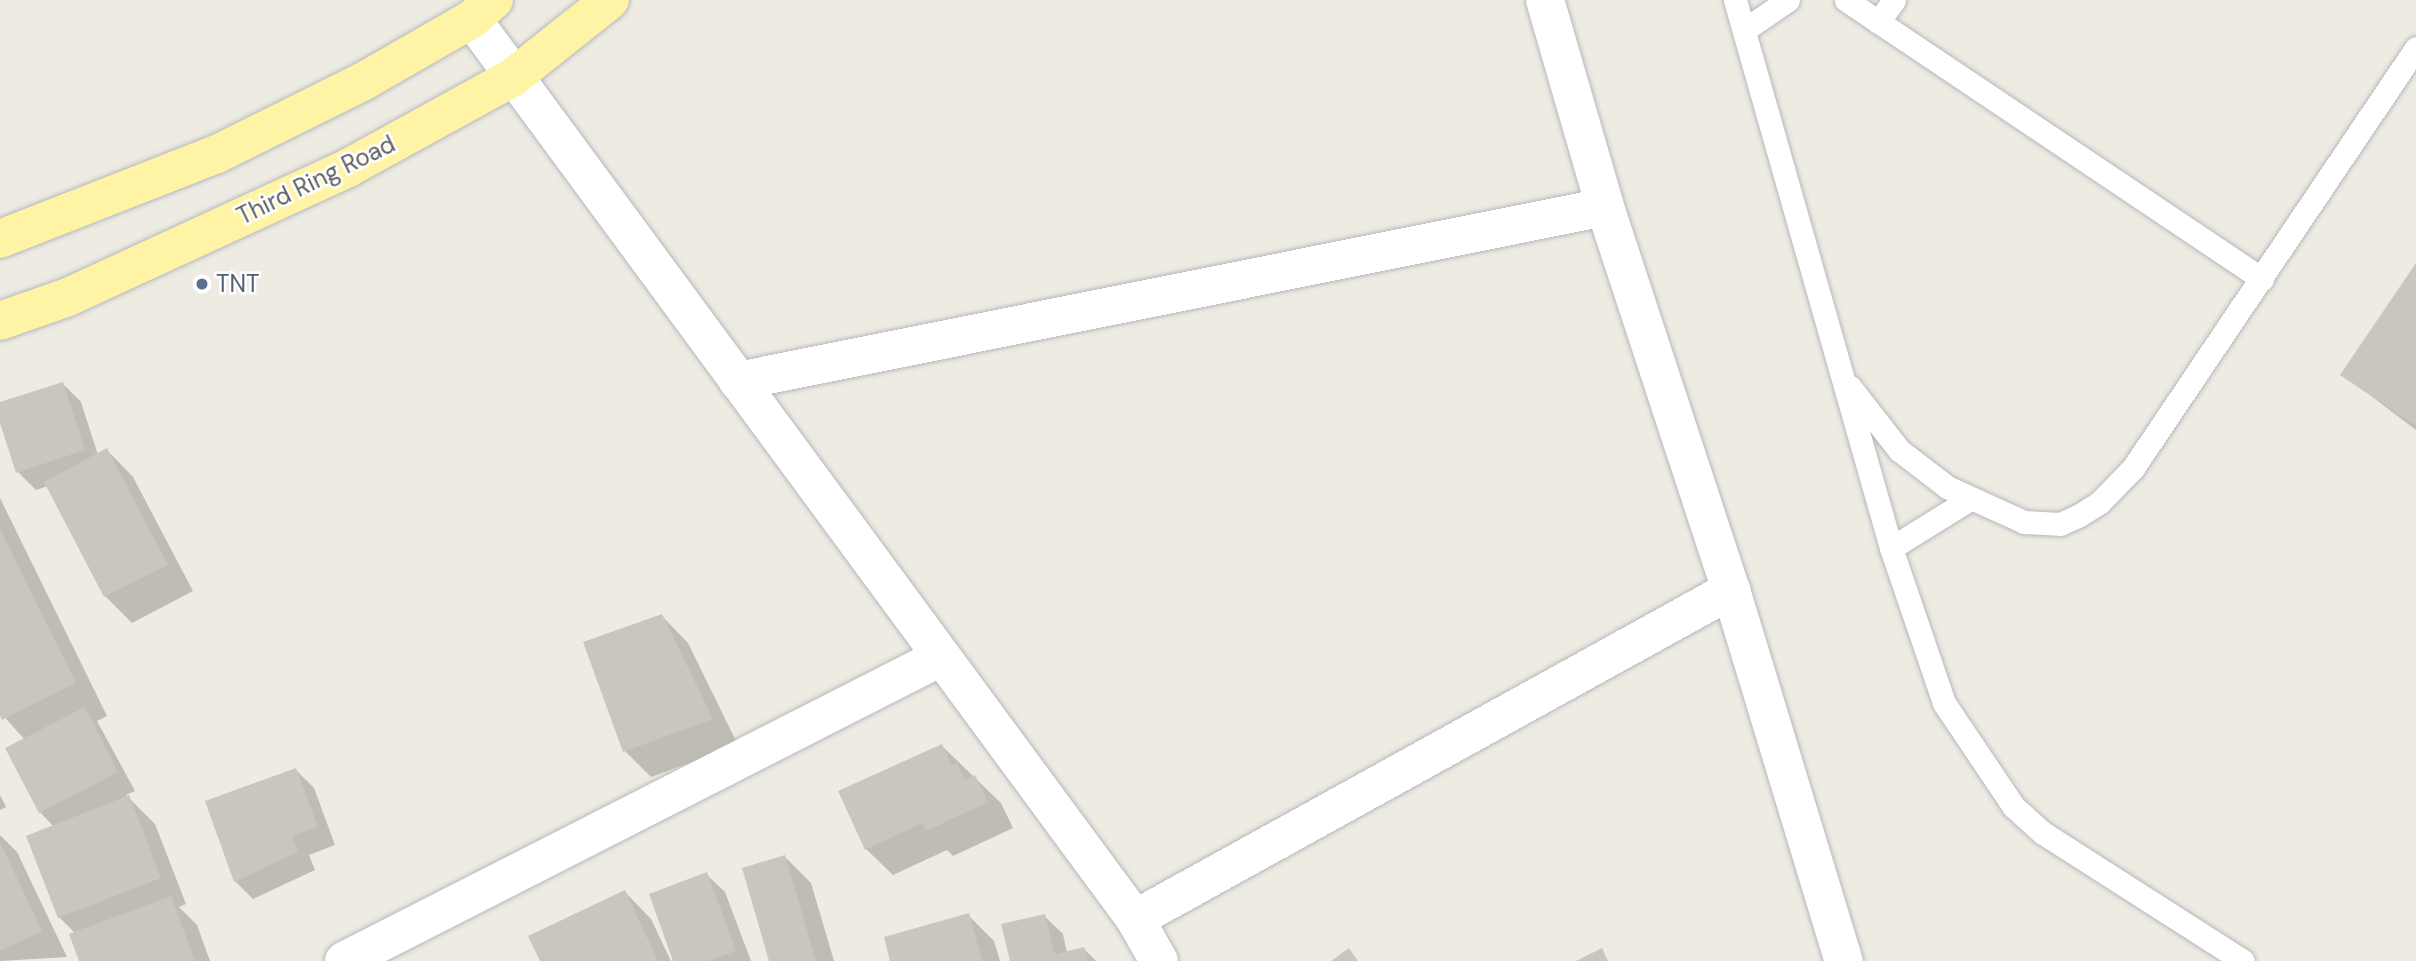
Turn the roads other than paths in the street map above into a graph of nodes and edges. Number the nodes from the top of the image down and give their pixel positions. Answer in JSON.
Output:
{"nodes":[{"id":1,"x":610,"y":0,"type":"edge"},
{"id":2,"x":1545,"y":0,"type":"edge"},
{"id":3,"x":1735,"y":0,"type":"edge"},
{"id":4,"x":1788,"y":0,"type":"edge"},
{"id":5,"x":1846,"y":0,"type":"edge"},
{"id":6,"x":1894,"y":0,"type":"edge"},
{"id":7,"x":483,"y":9,"type":"edge"},
{"id":8,"x":1878,"y":22,"type":"junction"},
{"id":9,"x":1744,"y":30,"type":"junction"},
{"id":10,"x":2416,"y":48,"type":"edge"},
{"id":11,"x":512,"y":78,"type":"junction"},
{"id":12,"x":1605,"y":207,"type":"junction"},
{"id":13,"x":0,"y":239,"type":"edge"},
{"id":14,"x":2262,"y":279,"type":"junction"},
{"id":15,"x":0,"y":321,"type":"edge"},
{"id":16,"x":1840,"y":373,"type":"junction"},
{"id":17,"x":738,"y":381,"type":"junction"},
{"id":18,"x":1970,"y":499,"type":"junction"},
{"id":19,"x":1891,"y":548,"type":"junction"},
{"id":20,"x":1731,"y":590,"type":"junction"},
{"id":21,"x":939,"y":658,"type":"junction"},
{"id":22,"x":1135,"y":919,"type":"junction"},
{"id":23,"x":344,"y":961,"type":"edge"},
{"id":24,"x":1159,"y":961,"type":"edge"},
{"id":25,"x":1844,"y":961,"type":"edge"},
{"id":26,"x":2243,"y":961,"type":"edge"}],
"edges":[{"from":1,"to":11,"type":"main road","name":"Third Ring Road"},
{"from":2,"to":12,"type":"street"},
{"from":3,"to":9,"type":"lane"},
{"from":4,"to":9,"type":"lane"},
{"from":5,"to":8,"type":"lane"},
{"from":6,"to":8,"type":"lane"},
{"from":7,"to":11,"type":"street"},
{"from":7,"to":13,"type":"main road"},
{"from":8,"to":14,"type":"lane"},
{"from":9,"to":16,"type":"lane"},
{"from":10,"to":14,"type":"lane"},
{"from":11,"to":15,"type":"main road","name":"Third Ring Road"},
{"from":11,"to":17,"type":"street"},
{"from":12,"to":17,"type":"street"},
{"from":12,"to":20,"type":"street"},
{"from":14,"to":18,"type":"lane"},
{"from":16,"to":18,"type":"lane"},
{"from":16,"to":19,"type":"lane"},
{"from":17,"to":21,"type":"street"},
{"from":18,"to":19,"type":"lane"},
{"from":19,"to":26,"type":"lane"},
{"from":20,"to":22,"type":"street"},
{"from":20,"to":25,"type":"street"},
{"from":21,"to":22,"type":"street"},
{"from":21,"to":23,"type":"street"},
{"from":22,"to":24,"type":"street"}]}
